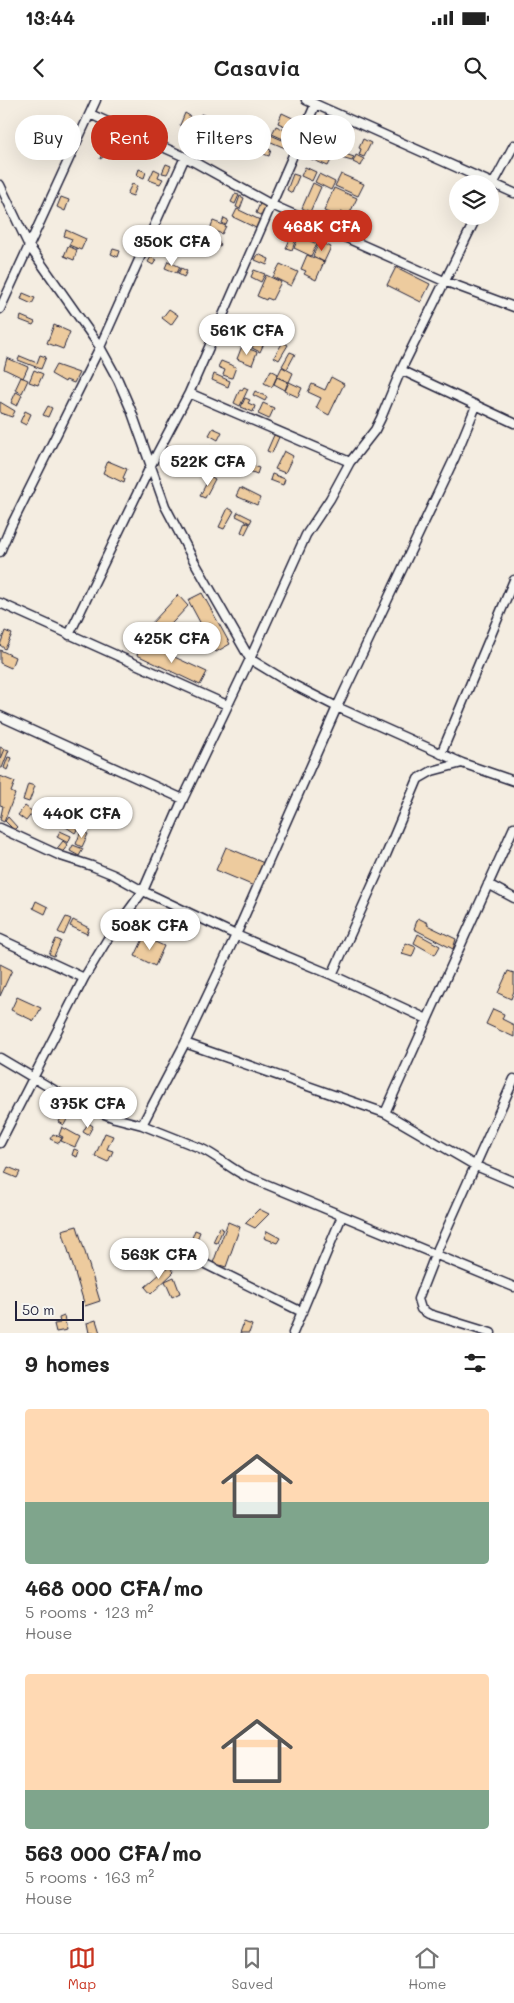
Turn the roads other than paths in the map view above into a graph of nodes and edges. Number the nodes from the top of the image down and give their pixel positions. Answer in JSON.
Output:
{"nodes":[{"id":1,"x":96,"y":100,"type":"edge"},
{"id":2,"x":306,"y":100,"type":"edge"},
{"id":3,"x":315,"y":105,"type":"junction"},
{"id":4,"x":90,"y":114,"type":"junction"},
{"id":5,"x":514,"y":144,"type":"edge"},
{"id":6,"x":178,"y":154,"type":"edge"},
{"id":7,"x":184,"y":160,"type":"edge"},
{"id":8,"x":190,"y":160,"type":"edge"},
{"id":9,"x":466,"y":175,"type":"edge"},
{"id":10,"x":498,"y":175,"type":"edge"},
{"id":11,"x":0,"y":185,"type":"edge"},
{"id":12,"x":499,"y":189,"type":"edge"},
{"id":13,"x":514,"y":193,"type":"edge"},
{"id":14,"x":272,"y":205,"type":"junction"},
{"id":15,"x":472,"y":225,"type":"edge"},
{"id":16,"x":29,"y":246,"type":"junction"},
{"id":17,"x":444,"y":281,"type":"junction"},
{"id":18,"x":514,"y":306,"type":"edge"},
{"id":19,"x":0,"y":309,"type":"edge"},
{"id":20,"x":100,"y":347,"type":"junction"},
{"id":21,"x":401,"y":370,"type":"junction"},
{"id":22,"x":189,"y":393,"type":"junction"},
{"id":23,"x":476,"y":406,"type":"junction"},
{"id":24,"x":514,"y":423,"type":"edge"},
{"id":25,"x":350,"y":462,"type":"junction"},
{"id":26,"x":151,"y":465,"type":"junction"},
{"id":27,"x":0,"y":552,"type":"edge"},
{"id":28,"x":514,"y":580,"type":"edge"},
{"id":29,"x":0,"y":603,"type":"edge"},
{"id":30,"x":68,"y":634,"type":"junction"},
{"id":31,"x":250,"y":659,"type":"junction"},
{"id":32,"x":227,"y":704,"type":"junction"},
{"id":33,"x":337,"y":708,"type":"junction"},
{"id":34,"x":0,"y":716,"type":"edge"},
{"id":35,"x":441,"y":754,"type":"junction"},
{"id":36,"x":462,"y":763,"type":"junction"},
{"id":37,"x":514,"y":781,"type":"edge"},
{"id":38,"x":183,"y":799,"type":"junction"},
{"id":39,"x":514,"y":827,"type":"edge"},
{"id":40,"x":0,"y":828,"type":"edge"},
{"id":41,"x":488,"y":884,"type":"junction"},
{"id":42,"x":143,"y":891,"type":"junction"},
{"id":43,"x":514,"y":898,"type":"edge"},
{"id":44,"x":236,"y":936,"type":"junction"},
{"id":45,"x":0,"y":939,"type":"edge"},
{"id":46,"x":332,"y":975,"type":"junction"},
{"id":47,"x":84,"y":978,"type":"junction"},
{"id":48,"x":427,"y":1019,"type":"junction"},
{"id":49,"x":185,"y":1043,"type":"junction"},
{"id":50,"x":0,"y":1058,"type":"edge"},
{"id":51,"x":34,"y":1078,"type":"junction"},
{"id":52,"x":514,"y":1079,"type":"edge"},
{"id":53,"x":385,"y":1113,"type":"junction"},
{"id":54,"x":142,"y":1125,"type":"junction"},
{"id":55,"x":0,"y":1143,"type":"edge"},
{"id":56,"x":476,"y":1166,"type":"junction"},
{"id":57,"x":514,"y":1182,"type":"edge"},
{"id":58,"x":342,"y":1216,"type":"junction"},
{"id":59,"x":436,"y":1254,"type":"junction"},
{"id":60,"x":201,"y":1262,"type":"dead end"},
{"id":61,"x":514,"y":1287,"type":"edge"},
{"id":62,"x":302,"y":1312,"type":"junction"},
{"id":63,"x":294,"y":1333,"type":"edge"},
{"id":64,"x":491,"y":1333,"type":"edge"}],
"edges":[{"from":1,"to":4,"type":"street"},
{"from":2,"to":3,"type":"street"},
{"from":3,"to":9,"type":"street"},
{"from":3,"to":14,"type":"street"},
{"from":4,"to":6,"type":"street"},
{"from":4,"to":16,"type":"street"},
{"from":5,"to":10,"type":"street"},
{"from":7,"to":20,"type":"street"},
{"from":8,"to":14,"type":"street"},
{"from":11,"to":16,"type":"street"},
{"from":12,"to":13,"type":"street"},
{"from":14,"to":17,"type":"street"},
{"from":14,"to":22,"type":"street"},
{"from":15,"to":17,"type":"street"},
{"from":16,"to":19,"type":"street"},
{"from":16,"to":20,"type":"street"},
{"from":17,"to":18,"type":"street"},
{"from":17,"to":21,"type":"street"},
{"from":20,"to":26,"type":"street"},
{"from":20,"to":27,"type":"street"},
{"from":21,"to":23,"type":"street"},
{"from":21,"to":25,"type":"street"},
{"from":22,"to":25,"type":"street"},
{"from":22,"to":26,"type":"street"},
{"from":23,"to":24,"type":"street"},
{"from":23,"to":33,"type":"street"},
{"from":25,"to":31,"type":"street"},
{"from":26,"to":30,"type":"street"},
{"from":26,"to":31,"type":"street"},
{"from":28,"to":35,"type":"street"},
{"from":29,"to":30,"type":"street"},
{"from":30,"to":32,"type":"street"},
{"from":31,"to":32,"type":"street"},
{"from":31,"to":33,"type":"street"},
{"from":32,"to":38,"type":"street"},
{"from":33,"to":35,"type":"street"},
{"from":33,"to":44,"type":"street"},
{"from":34,"to":38,"type":"street"},
{"from":35,"to":36,"type":"street"},
{"from":36,"to":37,"type":"street"},
{"from":36,"to":46,"type":"street"},
{"from":38,"to":42,"type":"street"},
{"from":39,"to":41,"type":"street"},
{"from":40,"to":42,"type":"street"},
{"from":41,"to":43,"type":"street"},
{"from":41,"to":48,"type":"street"},
{"from":42,"to":44,"type":"street"},
{"from":42,"to":47,"type":"street"},
{"from":44,"to":46,"type":"street"},
{"from":44,"to":49,"type":"street"},
{"from":45,"to":47,"type":"street"},
{"from":46,"to":48,"type":"street"},
{"from":47,"to":51,"type":"street"},
{"from":48,"to":53,"type":"street"},
{"from":49,"to":53,"type":"street"},
{"from":49,"to":54,"type":"street"},
{"from":50,"to":51,"type":"street"},
{"from":51,"to":54,"type":"street"},
{"from":51,"to":55,"type":"street"},
{"from":52,"to":56,"type":"street"},
{"from":53,"to":56,"type":"street"},
{"from":54,"to":58,"type":"street"},
{"from":56,"to":57,"type":"street"},
{"from":56,"to":59,"type":"street"},
{"from":58,"to":59,"type":"street"},
{"from":58,"to":62,"type":"street"},
{"from":59,"to":61,"type":"street"},
{"from":59,"to":64,"type":"street"},
{"from":60,"to":62,"type":"street"},
{"from":62,"to":63,"type":"street"}]}
